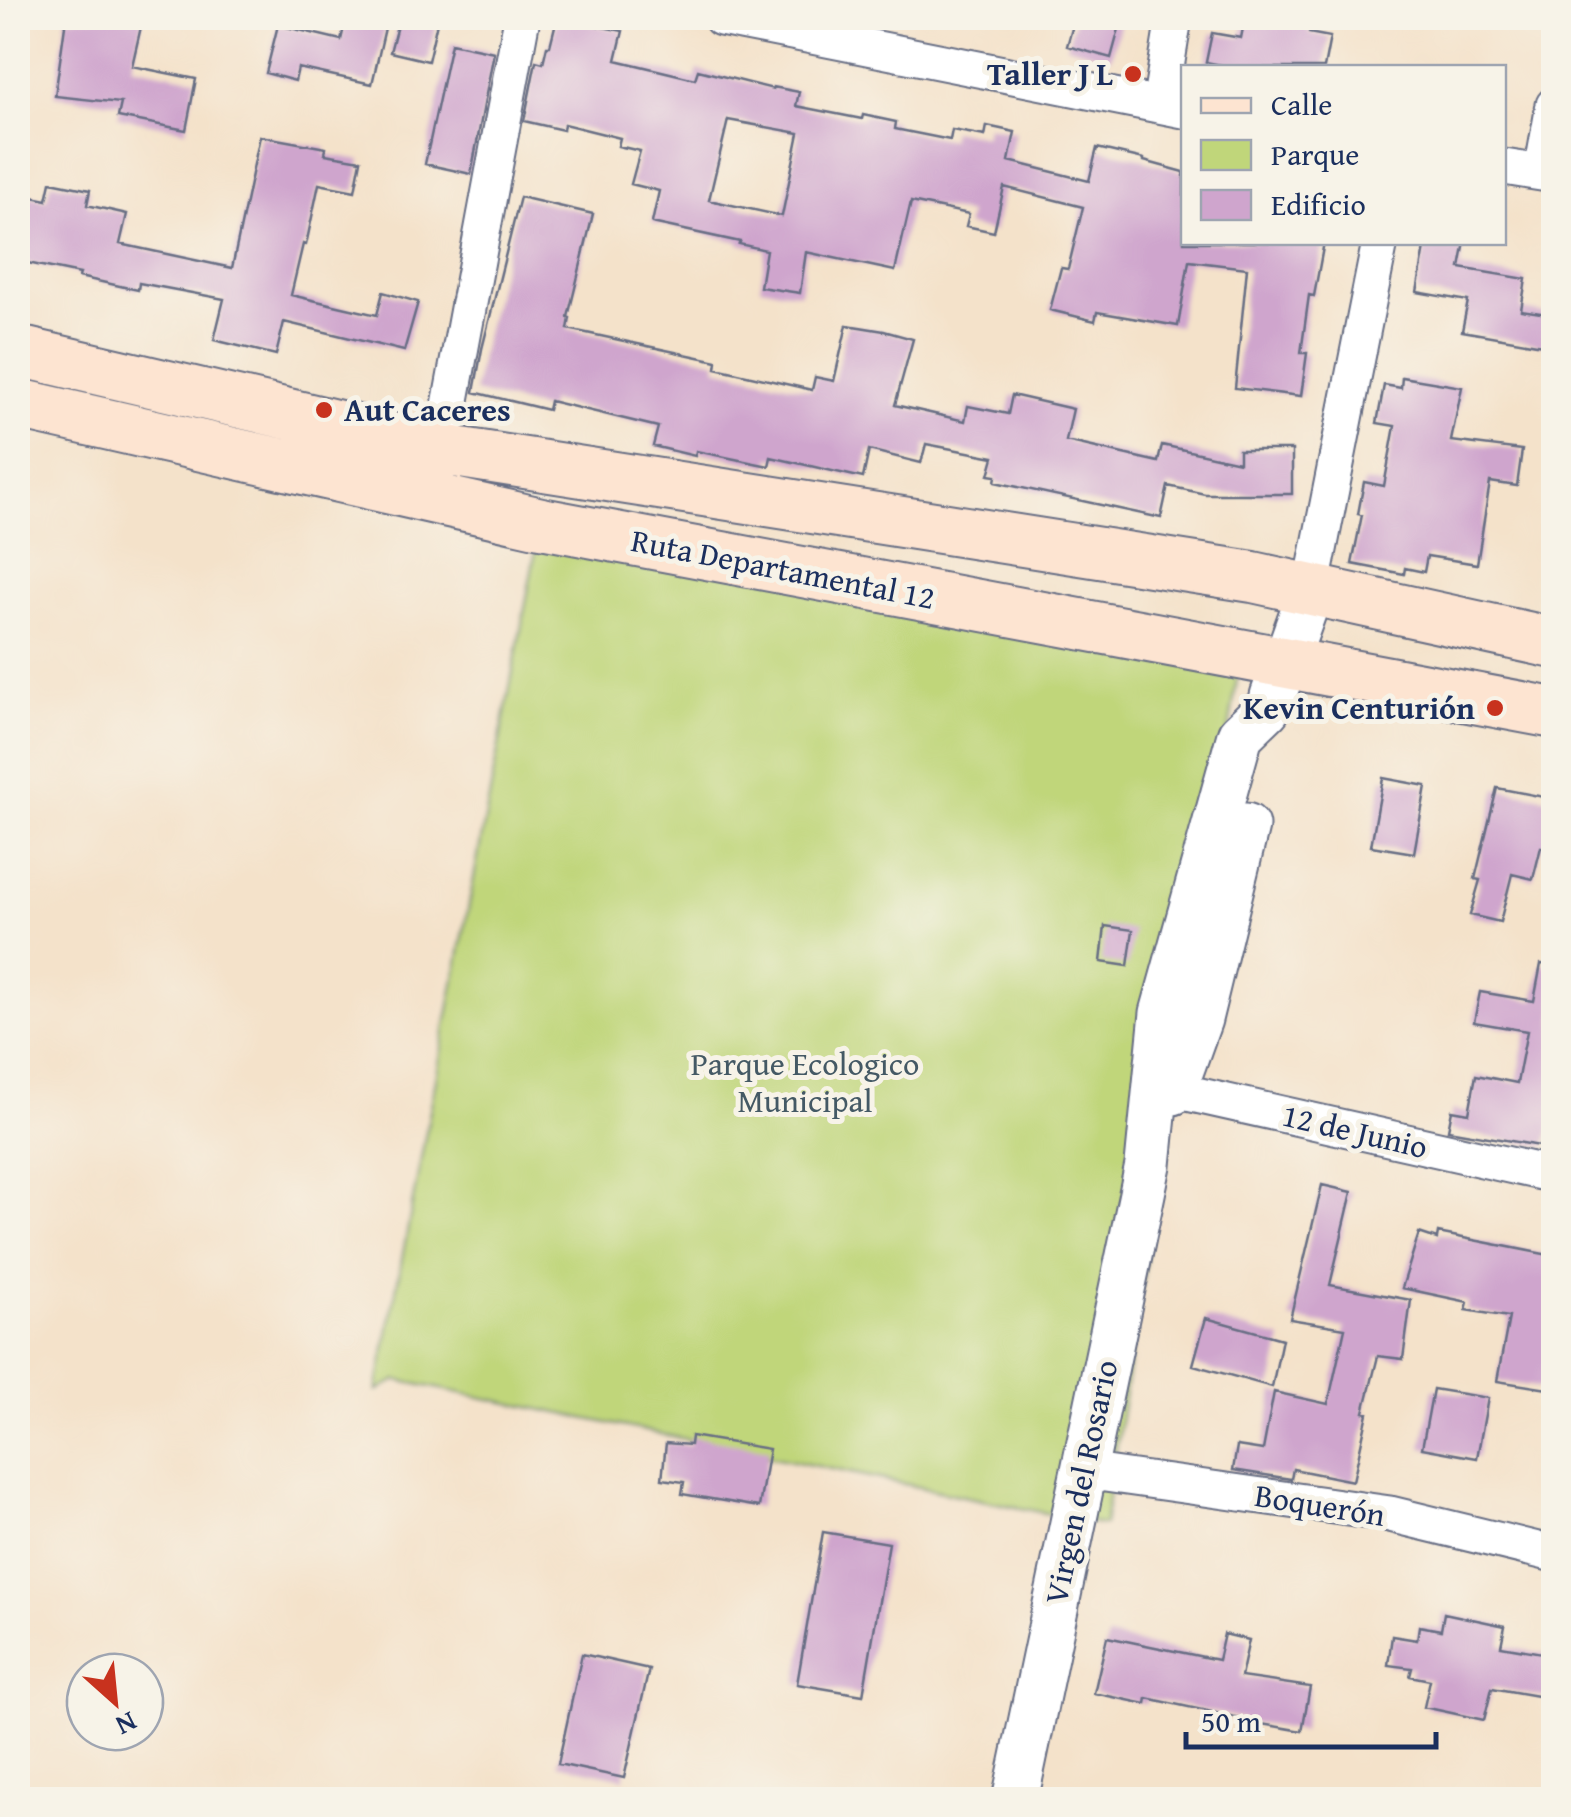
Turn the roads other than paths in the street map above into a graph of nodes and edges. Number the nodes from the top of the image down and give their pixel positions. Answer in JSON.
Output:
{"nodes":[{"id":1,"x":522,"y":18,"type":"edge"},
{"id":2,"x":721,"y":18,"type":"edge"},
{"id":3,"x":1174,"y":18,"type":"edge"},
{"id":4,"x":787,"y":24,"type":"edge"},
{"id":5,"x":1554,"y":105,"type":"edge"},
{"id":6,"x":1172,"y":107,"type":"edge"},
{"id":7,"x":1506,"y":167,"type":"edge"},
{"id":8,"x":1548,"y":174,"type":"edge"},
{"id":9,"x":1379,"y":245,"type":"edge"},
{"id":10,"x":18,"y":351,"type":"edge"},
{"id":11,"x":18,"y":404,"type":"edge"},
{"id":12,"x":442,"y":450,"type":"junction"},
{"id":13,"x":432,"y":500,"type":"junction"},
{"id":14,"x":1311,"y":590,"type":"junction"},
{"id":15,"x":1554,"y":643,"type":"edge"},
{"id":16,"x":1286,"y":662,"type":"junction"},
{"id":17,"x":1554,"y":713,"type":"edge"},
{"id":18,"x":1165,"y":1088,"type":"junction"},
{"id":19,"x":1554,"y":1175,"type":"edge"},
{"id":20,"x":1084,"y":1470,"type":"junction"},
{"id":21,"x":1554,"y":1554,"type":"edge"},
{"id":22,"x":1015,"y":1800,"type":"edge"}],
"edges":[{"from":1,"to":12,"type":"street"},
{"from":2,"to":4,"type":"street"},
{"from":3,"to":6,"type":"street"},
{"from":4,"to":6,"type":"street"},
{"from":5,"to":8,"type":"street"},
{"from":7,"to":8,"type":"street"},
{"from":9,"to":14,"type":"street"},
{"from":10,"to":12,"type":"main road","name":"Ruta Departamental 12"},
{"from":11,"to":13,"type":"main road","name":"Ruta Departamental 12"},
{"from":12,"to":13,"type":"street"},
{"from":12,"to":14,"type":"main road","name":"Ruta Departamental 12"},
{"from":13,"to":16,"type":"main road","name":"Ruta Departamental 12"},
{"from":14,"to":15,"type":"main road","name":"Ruta Departamental 12"},
{"from":14,"to":16,"type":"street","name":"Virgen del Rosario"},
{"from":16,"to":17,"type":"main road","name":"Ruta Departamental 12"},
{"from":16,"to":18,"type":"street","name":"Virgen del Rosario"},
{"from":18,"to":19,"type":"street","name":"12 de Junio"},
{"from":18,"to":20,"type":"street","name":"Virgen del Rosario"},
{"from":20,"to":21,"type":"street","name":"Boquerón"},
{"from":20,"to":22,"type":"street","name":"Virgen del Rosario"}]}
